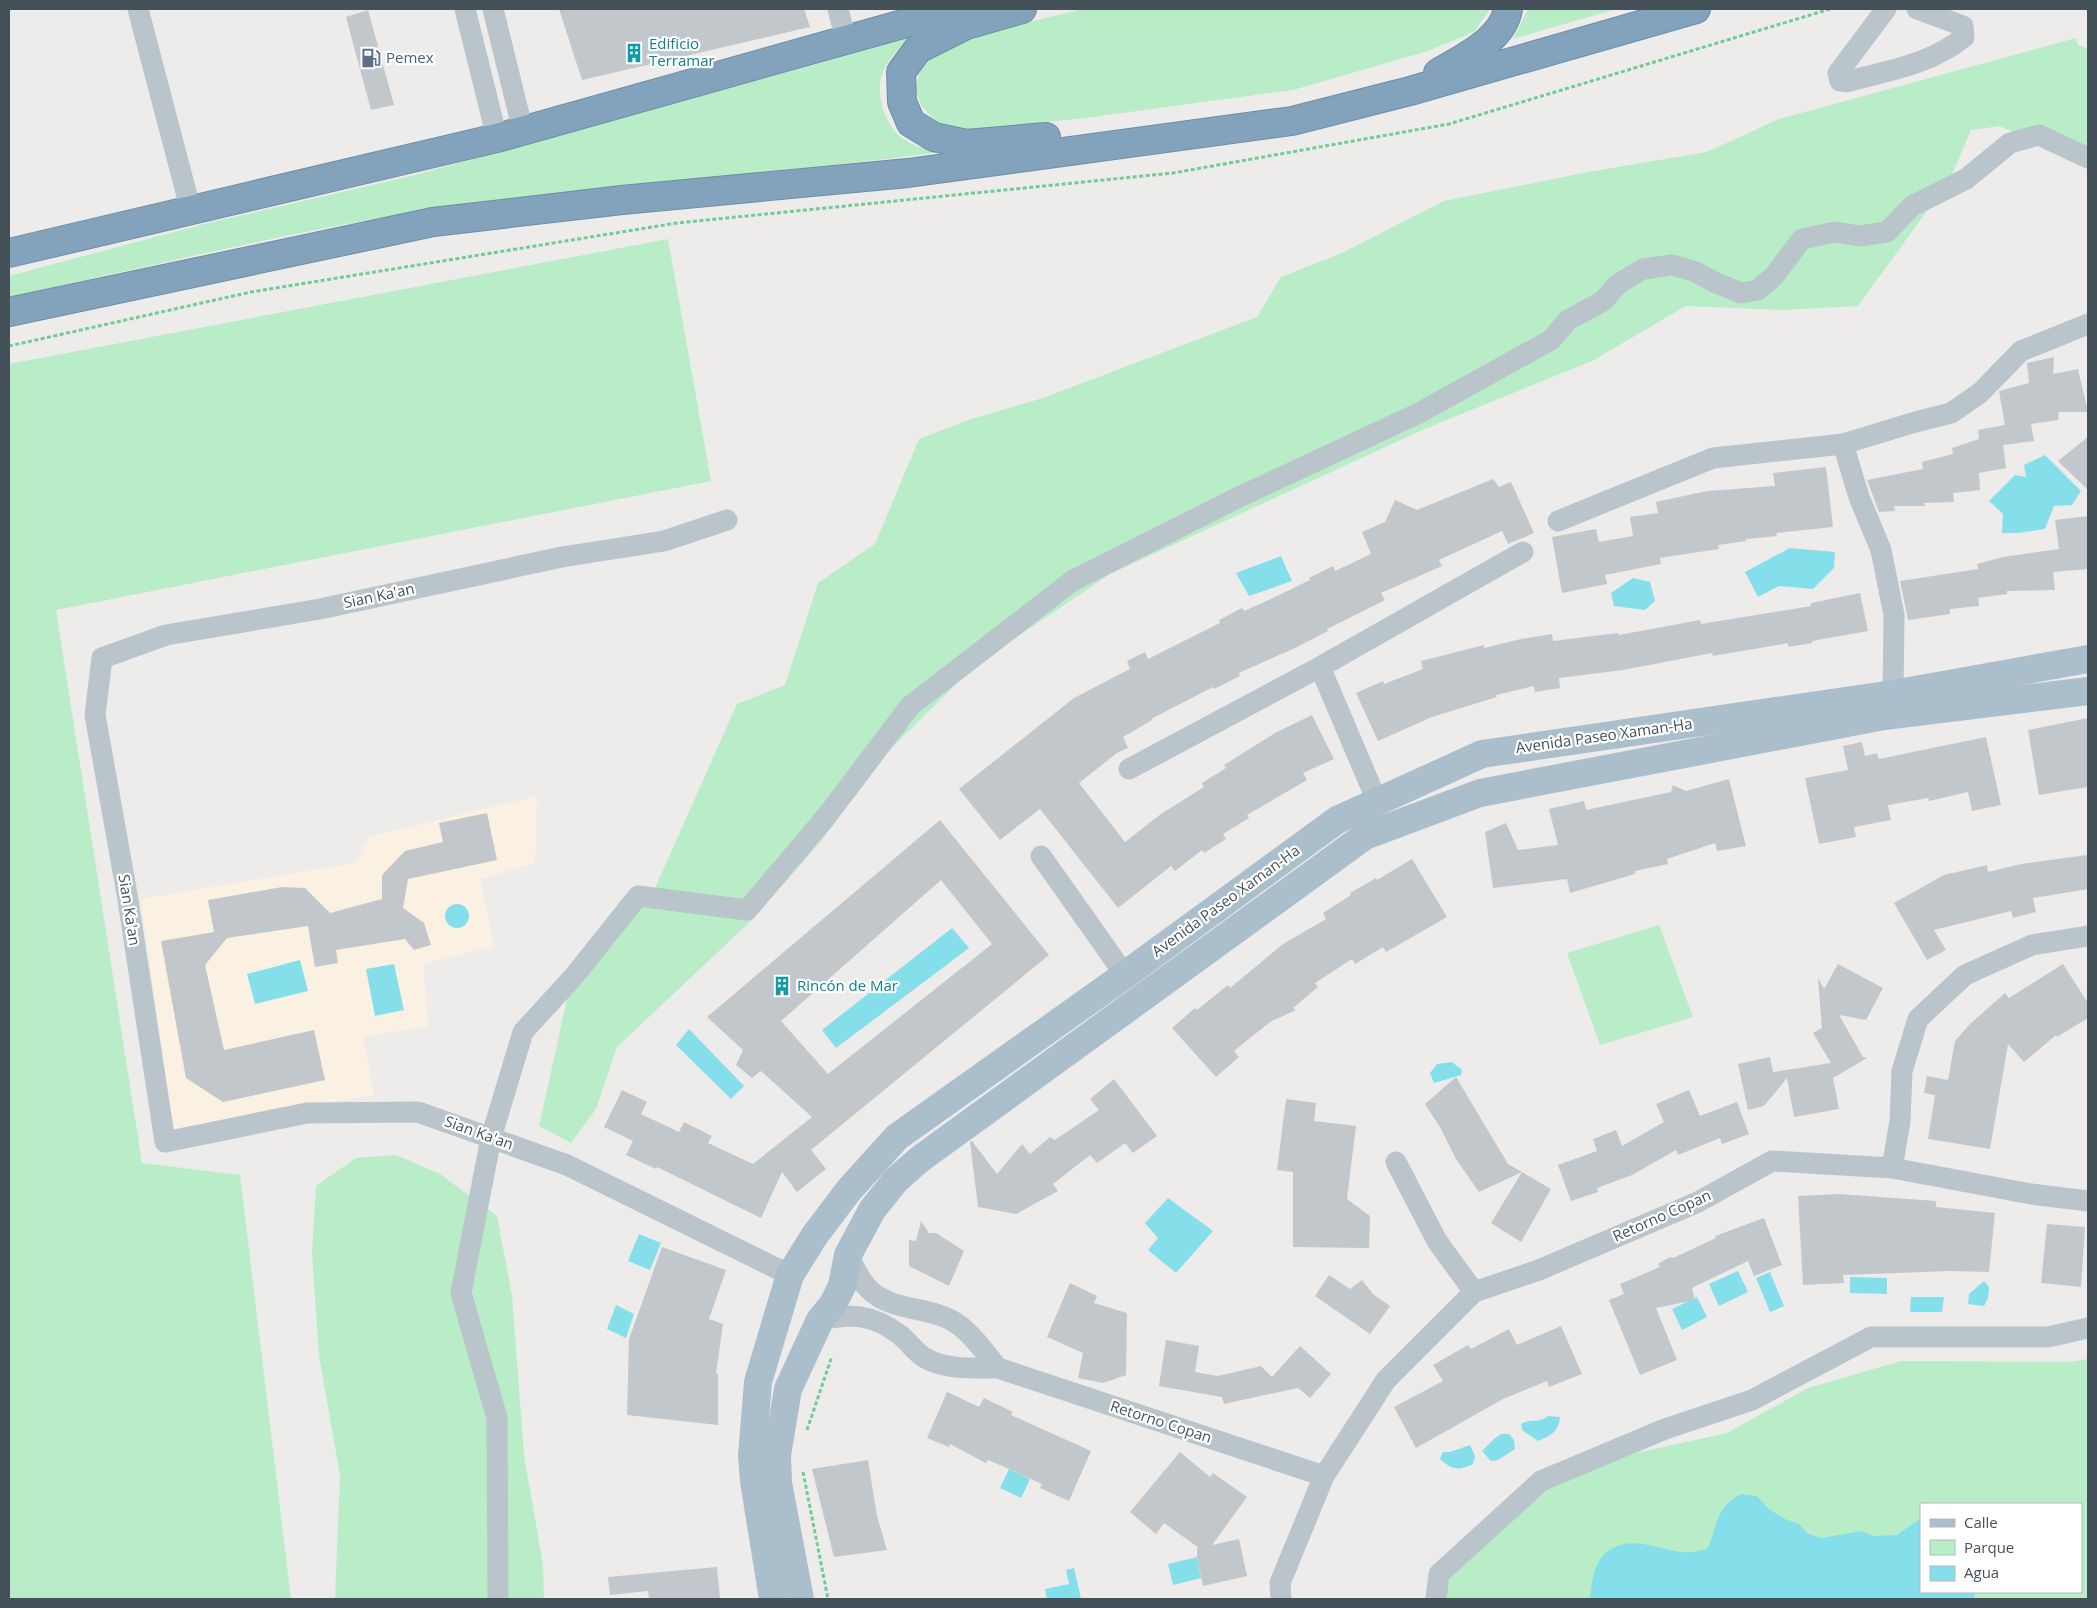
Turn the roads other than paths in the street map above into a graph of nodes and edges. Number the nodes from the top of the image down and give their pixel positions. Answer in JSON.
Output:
{"nodes":[{"id":1,"x":138,"y":9,"type":"edge"},
{"id":2,"x":464,"y":9,"type":"edge"},
{"id":3,"x":493,"y":9,"type":"edge"},
{"id":4,"x":838,"y":9,"type":"edge"},
{"id":5,"x":956,"y":9,"type":"edge"},
{"id":6,"x":1022,"y":9,"type":"edge"},
{"id":7,"x":1508,"y":9,"type":"edge"},
{"id":8,"x":1696,"y":9,"type":"edge"},
{"id":9,"x":1886,"y":9,"type":"edge"},
{"id":10,"x":1917,"y":9,"type":"edge"},
{"id":11,"x":846,"y":40,"type":"junction"},
{"id":12,"x":1410,"y":91,"type":"junction"},
{"id":13,"x":523,"y":131,"type":"junction"},
{"id":14,"x":497,"y":138,"type":"junction"},
{"id":15,"x":1167,"y":139,"type":"junction"},
{"id":16,"x":2088,"y":158,"type":"edge"},
{"id":17,"x":192,"y":211,"type":"junction"},
{"id":18,"x":10,"y":249,"type":"edge"},
{"id":19,"x":9,"y":312,"type":"edge"},
{"id":20,"x":2088,"y":324,"type":"edge"},
{"id":21,"x":1843,"y":444,"type":"junction"},
{"id":22,"x":727,"y":520,"type":"dead end"},
{"id":23,"x":1558,"y":521,"type":"dead end"},
{"id":24,"x":1523,"y":552,"type":"dead end"},
{"id":25,"x":2088,"y":658,"type":"edge"},
{"id":26,"x":1320,"y":667,"type":"junction"},
{"id":27,"x":2088,"y":691,"type":"edge"},
{"id":28,"x":1893,"y":694,"type":"junction"},
{"id":29,"x":1495,"y":752,"type":"junction"},
{"id":30,"x":1129,"y":769,"type":"dead end"},
{"id":31,"x":1506,"y":788,"type":"junction"},
{"id":32,"x":1377,"y":801,"type":"junction"},
{"id":33,"x":1041,"y":856,"type":"dead end"},
{"id":34,"x":1286,"y":857,"type":"junction"},
{"id":35,"x":1300,"y":883,"type":"junction"},
{"id":36,"x":2088,"y":936,"type":"edge"},
{"id":37,"x":1125,"y":975,"type":"junction"},
{"id":38,"x":491,"y":1138,"type":"junction"},
{"id":39,"x":1396,"y":1162,"type":"dead end"},
{"id":40,"x":1892,"y":1168,"type":"junction"},
{"id":41,"x":849,"y":1190,"type":"junction"},
{"id":42,"x":2088,"y":1201,"type":"edge"},
{"id":43,"x":872,"y":1210,"type":"junction"},
{"id":44,"x":848,"y":1255,"type":"junction"},
{"id":45,"x":790,"y":1275,"type":"junction"},
{"id":46,"x":1474,"y":1292,"type":"junction"},
{"id":47,"x":820,"y":1320,"type":"junction"},
{"id":48,"x":2088,"y":1328,"type":"edge"},
{"id":49,"x":998,"y":1368,"type":"junction"},
{"id":50,"x":758,"y":1382,"type":"junction"},
{"id":51,"x":788,"y":1390,"type":"junction"},
{"id":52,"x":1324,"y":1476,"type":"junction"},
{"id":53,"x":498,"y":1599,"type":"edge"},
{"id":54,"x":773,"y":1599,"type":"edge"},
{"id":55,"x":800,"y":1599,"type":"edge"},
{"id":56,"x":1281,"y":1599,"type":"edge"},
{"id":57,"x":1436,"y":1599,"type":"edge"}],
"edges":[{"from":1,"to":17,"type":"street"},
{"from":2,"to":14,"type":"street"},
{"from":3,"to":13,"type":"street"},
{"from":4,"to":11,"type":"street"},
{"from":5,"to":11,"type":"highway"},
{"from":6,"to":15,"type":"highway"},
{"from":7,"to":12,"type":"highway"},
{"from":8,"to":12,"type":"highway"},
{"from":9,"to":10,"type":"street"},
{"from":11,"to":13,"type":"highway"},
{"from":12,"to":15,"type":"highway"},
{"from":13,"to":14,"type":"highway"},
{"from":14,"to":17,"type":"highway"},
{"from":15,"to":19,"type":"highway"},
{"from":16,"to":38,"type":"street"},
{"from":17,"to":18,"type":"highway"},
{"from":20,"to":21,"type":"street"},
{"from":21,"to":23,"type":"street"},
{"from":21,"to":28,"type":"street"},
{"from":22,"to":38,"type":"street","name":"Sian Ka'an"},
{"from":24,"to":26,"type":"street"},
{"from":25,"to":28,"type":"main road","name":"Avenida Paseo Xaman-Ha"},
{"from":26,"to":30,"type":"street"},
{"from":26,"to":32,"type":"street"},
{"from":27,"to":31,"type":"main road","name":"Avenida Paseo Xaman-Ha"},
{"from":28,"to":29,"type":"main road","name":"Avenida Paseo Xaman-Ha"},
{"from":29,"to":31,"type":"main road"},
{"from":29,"to":32,"type":"main road","name":"Avenida Paseo Xaman-Ha"},
{"from":31,"to":35,"type":"main road","name":"Avenida Paseo Xaman-Ha"},
{"from":32,"to":34,"type":"main road","name":"Avenida Paseo Xaman-Ha"},
{"from":33,"to":37,"type":"street"},
{"from":34,"to":35,"type":"main road"},
{"from":34,"to":37,"type":"main road","name":"Avenida Paseo Xaman-Ha"},
{"from":35,"to":43,"type":"main road","name":"Avenida Paseo Xaman-Ha"},
{"from":36,"to":40,"type":"street"},
{"from":37,"to":41,"type":"main road","name":"Avenida Paseo Xaman-Ha"},
{"from":38,"to":45,"type":"street","name":"Sian Ka'an"},
{"from":38,"to":53,"type":"street"},
{"from":39,"to":46,"type":"street"},
{"from":40,"to":42,"type":"street","name":"Retorno Copan"},
{"from":40,"to":46,"type":"street","name":"Retorno Copan"},
{"from":41,"to":43,"type":"main road"},
{"from":41,"to":45,"type":"main road","name":"Avenida Paseo Xaman-Ha"},
{"from":43,"to":44,"type":"main road","name":"Avenida Paseo Xaman-Ha"},
{"from":44,"to":47,"type":"main road","name":"Avenida Paseo Xaman-Ha"},
{"from":44,"to":49,"type":"street","name":"Retorno Copan"},
{"from":45,"to":50,"type":"main road","name":"Avenida Paseo Xaman-Ha"},
{"from":46,"to":52,"type":"street","name":"Retorno Copan"},
{"from":47,"to":49,"type":"street","name":"Retorno Copan"},
{"from":47,"to":51,"type":"main road","name":"Avenida Paseo Xaman-Ha"},
{"from":48,"to":57,"type":"street"},
{"from":49,"to":52,"type":"street","name":"Retorno Copan"},
{"from":50,"to":51,"type":"main road"},
{"from":50,"to":54,"type":"main road","name":"Avenida Paseo Xaman-Ha"},
{"from":51,"to":55,"type":"main road","name":"Avenida Paseo Xaman-Ha"},
{"from":52,"to":56,"type":"street","name":"Retorno Copan"}]}
